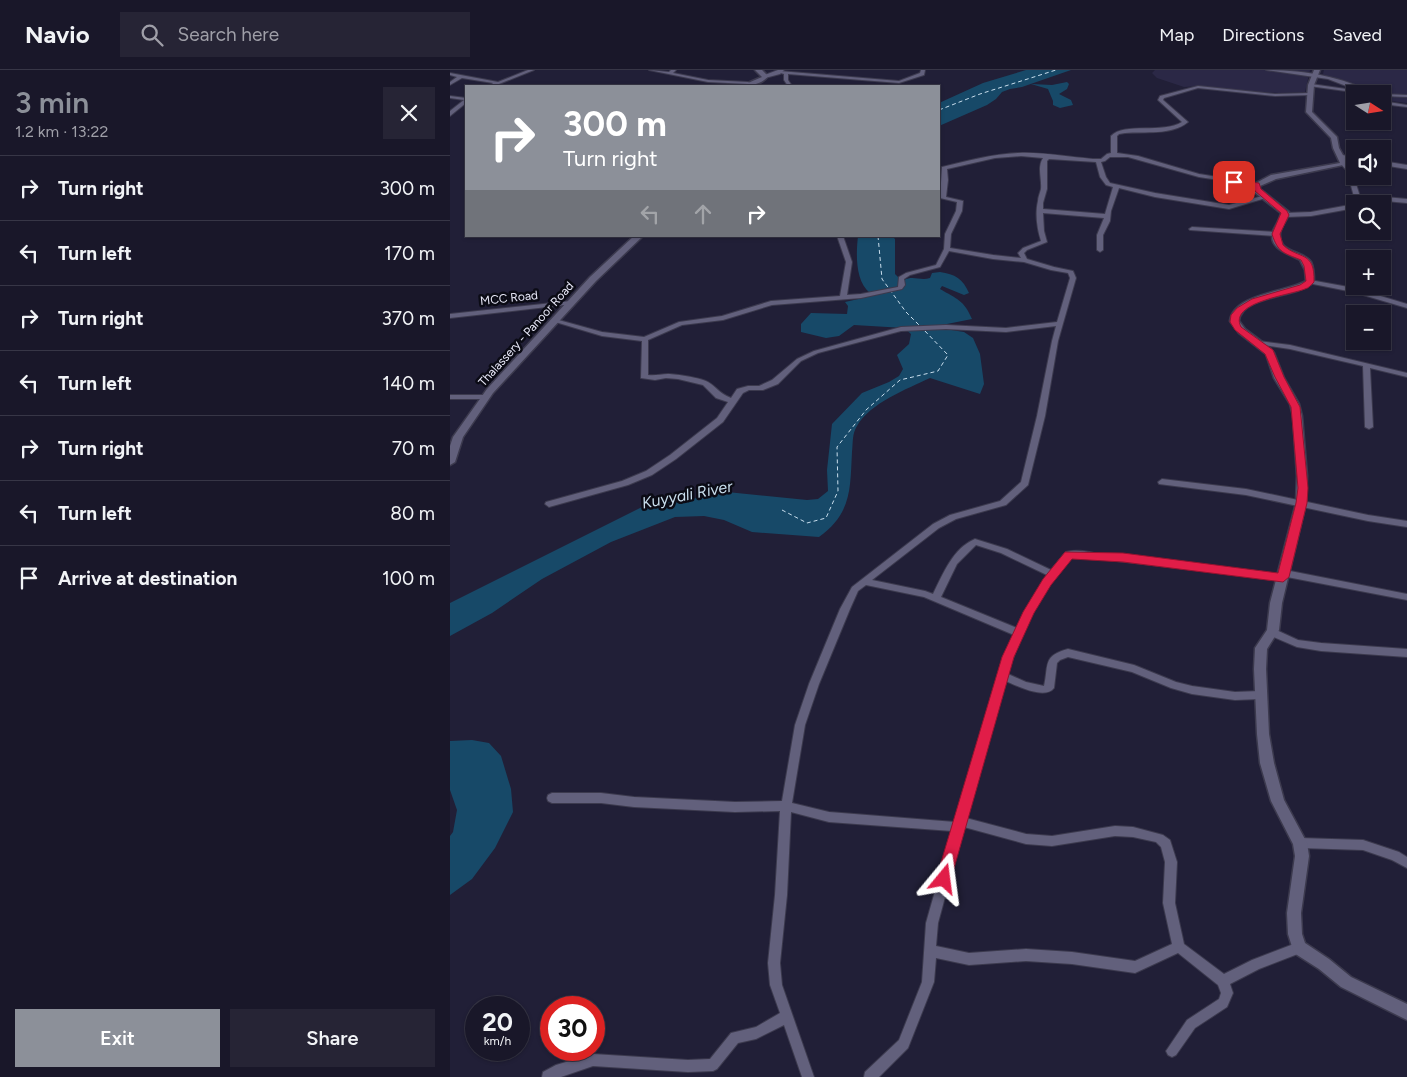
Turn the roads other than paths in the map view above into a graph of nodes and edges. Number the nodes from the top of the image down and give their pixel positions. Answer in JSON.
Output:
{"nodes":[{"id":1,"x":532,"y":70,"type":"edge"},
{"id":2,"x":651,"y":70,"type":"edge"},
{"id":3,"x":758,"y":70,"type":"edge"},
{"id":4,"x":923,"y":70,"type":"edge"},
{"id":5,"x":1268,"y":70,"type":"edge"},
{"id":6,"x":672,"y":72,"type":"edge"},
{"id":7,"x":782,"y":72,"type":"edge"},
{"id":8,"x":450,"y":74,"type":"edge"},
{"id":9,"x":765,"y":76,"type":"junction"},
{"id":10,"x":460,"y":77,"type":"junction"},
{"id":11,"x":1313,"y":81,"type":"edge"},
{"id":12,"x":498,"y":83,"type":"junction"},
{"id":13,"x":450,"y":84,"type":"edge"},
{"id":14,"x":493,"y":85,"type":"edge"},
{"id":15,"x":746,"y":85,"type":"edge"},
{"id":16,"x":789,"y":85,"type":"edge"},
{"id":17,"x":1349,"y":85,"type":"edge"},
{"id":18,"x":1346,"y":90,"type":"edge"},
{"id":19,"x":1391,"y":96,"type":"edge"},
{"id":20,"x":1407,"y":96,"type":"edge"},
{"id":21,"x":450,"y":97,"type":"edge"},
{"id":22,"x":465,"y":100,"type":"edge"},
{"id":23,"x":465,"y":101,"type":"edge"},
{"id":24,"x":1391,"y":103,"type":"edge"},
{"id":25,"x":1407,"y":106,"type":"edge"},
{"id":26,"x":450,"y":114,"type":"edge"},
{"id":27,"x":1114,"y":154,"type":"junction"},
{"id":28,"x":1048,"y":157,"type":"junction"},
{"id":29,"x":1343,"y":160,"type":"junction"},
{"id":30,"x":1346,"y":160,"type":"edge"},
{"id":31,"x":1098,"y":161,"type":"junction"},
{"id":32,"x":1391,"y":164,"type":"edge"},
{"id":33,"x":1407,"y":167,"type":"edge"},
{"id":34,"x":1256,"y":184,"type":"junction"},
{"id":35,"x":1117,"y":185,"type":"junction"},
{"id":36,"x":1354,"y":195,"type":"edge"},
{"id":37,"x":1266,"y":198,"type":"junction"},
{"id":38,"x":1391,"y":199,"type":"edge"},
{"id":39,"x":1407,"y":201,"type":"edge"},
{"id":40,"x":1346,"y":208,"type":"edge"},
{"id":41,"x":1040,"y":211,"type":"junction"},
{"id":42,"x":1285,"y":215,"type":"junction"},
{"id":43,"x":1107,"y":216,"type":"junction"},
{"id":44,"x":1192,"y":229,"type":"dead end"},
{"id":45,"x":1276,"y":234,"type":"junction"},
{"id":46,"x":638,"y":237,"type":"edge"},
{"id":47,"x":840,"y":237,"type":"edge"},
{"id":48,"x":947,"y":248,"type":"junction"},
{"id":49,"x":1100,"y":250,"type":"dead end"},
{"id":50,"x":1025,"y":260,"type":"junction"},
{"id":51,"x":1310,"y":282,"type":"junction"},
{"id":52,"x":843,"y":297,"type":"junction"},
{"id":53,"x":571,"y":303,"type":"junction"},
{"id":54,"x":1407,"y":306,"type":"edge"},
{"id":55,"x":450,"y":316,"type":"edge"},
{"id":56,"x":555,"y":321,"type":"junction"},
{"id":57,"x":1060,"y":324,"type":"junction"},
{"id":58,"x":901,"y":329,"type":"joint"},
{"id":59,"x":645,"y":339,"type":"junction"},
{"id":60,"x":1259,"y":343,"type":"junction"},
{"id":61,"x":1366,"y":365,"type":"junction"},
{"id":62,"x":1407,"y":375,"type":"edge"},
{"id":63,"x":450,"y":397,"type":"edge"},
{"id":64,"x":485,"y":397,"type":"junction"},
{"id":65,"x":732,"y":401,"type":"junction"},
{"id":66,"x":1370,"y":427,"type":"dead end"},
{"id":67,"x":450,"y":462,"type":"edge"},
{"id":68,"x":1162,"y":482,"type":"dead end"},
{"id":69,"x":1301,"y":503,"type":"junction"},
{"id":70,"x":550,"y":504,"type":"dead end"},
{"id":71,"x":1407,"y":524,"type":"edge"},
{"id":72,"x":1052,"y":574,"type":"junction"},
{"id":73,"x":1284,"y":575,"type":"junction"},
{"id":74,"x":864,"y":581,"type":"junction"},
{"id":75,"x":1407,"y":597,"type":"edge"},
{"id":76,"x":935,"y":599,"type":"junction"},
{"id":77,"x":1272,"y":632,"type":"junction"},
{"id":78,"x":1019,"y":633,"type":"junction"},
{"id":79,"x":1407,"y":653,"type":"edge"},
{"id":80,"x":1003,"y":676,"type":"junction"},
{"id":81,"x":1260,"y":694,"type":"junction"},
{"id":82,"x":552,"y":798,"type":"dead end"},
{"id":83,"x":786,"y":806,"type":"junction"},
{"id":84,"x":959,"y":824,"type":"junction"},
{"id":85,"x":1300,"y":843,"type":"junction"},
{"id":86,"x":1407,"y":863,"type":"edge"},
{"id":87,"x":1179,"y":947,"type":"junction"},
{"id":88,"x":1299,"y":948,"type":"junction"},
{"id":89,"x":930,"y":951,"type":"junction"},
{"id":90,"x":1223,"y":980,"type":"junction"},
{"id":91,"x":1407,"y":1012,"type":"edge"},
{"id":92,"x":786,"y":1016,"type":"junction"},
{"id":93,"x":1172,"y":1052,"type":"dead end"},
{"id":94,"x":548,"y":1077,"type":"edge"},
{"id":95,"x":808,"y":1077,"type":"edge"},
{"id":96,"x":870,"y":1077,"type":"edge"}],
"edges":[{"from":1,"to":12,"type":"street"},
{"from":2,"to":6,"type":"street"},
{"from":3,"to":9,"type":"main road"},
{"from":4,"to":7,"type":"street"},
{"from":5,"to":11,"type":"street"},
{"from":6,"to":15,"type":"street"},
{"from":7,"to":9,"type":"street"},
{"from":7,"to":16,"type":"street"},
{"from":8,"to":10,"type":"street"},
{"from":9,"to":15,"type":"main road"},
{"from":10,"to":12,"type":"street"},
{"from":10,"to":13,"type":"street"},
{"from":11,"to":17,"type":"street"},
{"from":11,"to":18,"type":"street"},
{"from":11,"to":27,"type":"street"},
{"from":11,"to":29,"type":"main road"},
{"from":12,"to":14,"type":"street"},
{"from":19,"to":20,"type":"street"},
{"from":21,"to":22,"type":"street"},
{"from":23,"to":26,"type":"street"},
{"from":24,"to":25,"type":"street"},
{"from":27,"to":31,"type":"street"},
{"from":27,"to":34,"type":"street"},
{"from":28,"to":31,"type":"street"},
{"from":28,"to":41,"type":"street"},
{"from":28,"to":48,"type":"street"},
{"from":29,"to":30,"type":"street"},
{"from":29,"to":34,"type":"main road"},
{"from":29,"to":36,"type":"street"},
{"from":31,"to":35,"type":"street"},
{"from":32,"to":33,"type":"street"},
{"from":34,"to":37,"type":"main road"},
{"from":35,"to":37,"type":"street"},
{"from":35,"to":43,"type":"street"},
{"from":37,"to":42,"type":"main road"},
{"from":38,"to":39,"type":"street"},
{"from":40,"to":42,"type":"street"},
{"from":41,"to":43,"type":"street"},
{"from":41,"to":50,"type":"street"},
{"from":42,"to":45,"type":"main road"},
{"from":43,"to":49,"type":"street"},
{"from":44,"to":45,"type":"street"},
{"from":45,"to":51,"type":"main road"},
{"from":46,"to":53,"type":"main road","name":"Thalassery - Panoor Road"},
{"from":47,"to":52,"type":"street"},
{"from":48,"to":50,"type":"street"},
{"from":48,"to":52,"type":"street"},
{"from":50,"to":57,"type":"street"},
{"from":51,"to":54,"type":"street"},
{"from":51,"to":60,"type":"main road"},
{"from":52,"to":59,"type":"street"},
{"from":53,"to":55,"type":"street","name":"MCC Road"},
{"from":53,"to":56,"type":"main road","name":"Thalassery - Panoor Road"},
{"from":56,"to":59,"type":"street"},
{"from":56,"to":64,"type":"main road","name":"Thalassery - Panoor Road"},
{"from":57,"to":58,"type":"street"},
{"from":57,"to":74,"type":"street"},
{"from":58,"to":65,"type":"street"},
{"from":59,"to":65,"type":"street"},
{"from":60,"to":61,"type":"street"},
{"from":60,"to":69,"type":"main road"},
{"from":61,"to":62,"type":"street"},
{"from":61,"to":66,"type":"street"},
{"from":63,"to":64,"type":"street"},
{"from":64,"to":67,"type":"main road","name":"Thalassery - Panoor Road"},
{"from":65,"to":70,"type":"street"},
{"from":68,"to":69,"type":"street"},
{"from":69,"to":71,"type":"street"},
{"from":69,"to":73,"type":"main road"},
{"from":72,"to":73,"type":"street"},
{"from":72,"to":76,"type":"street"},
{"from":72,"to":78,"type":"street"},
{"from":73,"to":75,"type":"street"},
{"from":73,"to":77,"type":"main road"},
{"from":74,"to":76,"type":"street"},
{"from":74,"to":83,"type":"street"},
{"from":76,"to":78,"type":"street"},
{"from":77,"to":79,"type":"street"},
{"from":77,"to":81,"type":"main road"},
{"from":78,"to":80,"type":"street"},
{"from":80,"to":81,"type":"street"},
{"from":80,"to":84,"type":"street"},
{"from":81,"to":85,"type":"main road"},
{"from":82,"to":83,"type":"street"},
{"from":83,"to":84,"type":"street"},
{"from":83,"to":92,"type":"street"},
{"from":84,"to":87,"type":"street"},
{"from":84,"to":89,"type":"street"},
{"from":85,"to":86,"type":"street"},
{"from":85,"to":88,"type":"main road"},
{"from":87,"to":89,"type":"street"},
{"from":87,"to":90,"type":"street"},
{"from":88,"to":90,"type":"street"},
{"from":88,"to":91,"type":"main road"},
{"from":89,"to":96,"type":"street"},
{"from":90,"to":93,"type":"street"},
{"from":92,"to":94,"type":"street"},
{"from":92,"to":95,"type":"street"}]}
